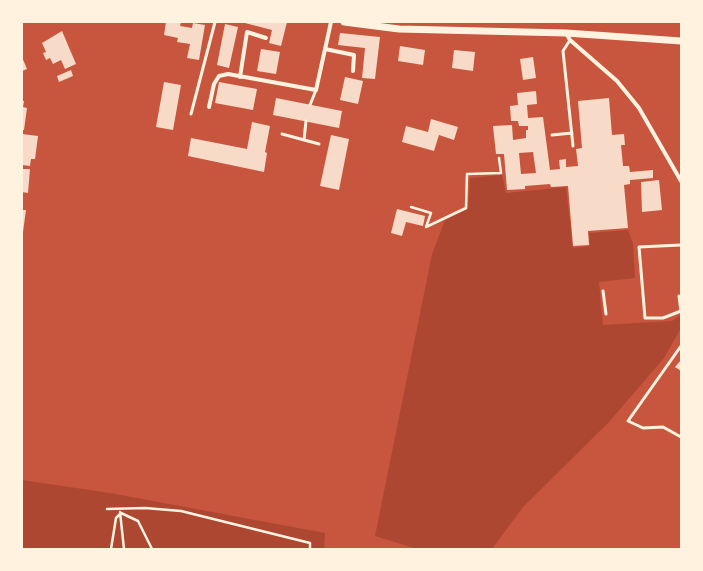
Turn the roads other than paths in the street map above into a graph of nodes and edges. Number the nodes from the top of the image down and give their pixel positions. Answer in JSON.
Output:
{"nodes":[{"id":1,"x":215,"y":22,"type":"edge"},
{"id":2,"x":331,"y":22,"type":"edge"},
{"id":3,"x":344,"y":22,"type":"edge"},
{"id":4,"x":566,"y":33,"type":"junction"},
{"id":5,"x":266,"y":38,"type":"dead end"},
{"id":6,"x":570,"y":40,"type":"junction"},
{"id":7,"x":681,"y":41,"type":"edge"},
{"id":8,"x":325,"y":49,"type":"junction"},
{"id":9,"x":353,"y":71,"type":"dead end"},
{"id":10,"x":240,"y":77,"type":"junction"},
{"id":11,"x":316,"y":90,"type":"junction"},
{"id":12,"x":310,"y":105,"type":"dead end"},
{"id":13,"x":209,"y":107,"type":"dead end"},
{"id":14,"x":191,"y":114,"type":"dead end"},
{"id":15,"x":306,"y":121,"type":"dead end"},
{"id":16,"x":572,"y":133,"type":"junction"},
{"id":17,"x":282,"y":134,"type":"dead end"},
{"id":18,"x":552,"y":135,"type":"dead end"},
{"id":19,"x":304,"y":140,"type":"junction"},
{"id":20,"x":319,"y":144,"type":"dead end"},
{"id":21,"x":574,"y":146,"type":"dead end"},
{"id":22,"x":681,"y":181,"type":"edge"},
{"id":23,"x":681,"y":245,"type":"edge"},
{"id":24,"x":603,"y":291,"type":"dead end"},
{"id":25,"x":679,"y":296,"type":"dead end"},
{"id":26,"x":681,"y":312,"type":"edge"},
{"id":27,"x":606,"y":314,"type":"dead end"},
{"id":28,"x":681,"y":346,"type":"edge"},
{"id":29,"x":681,"y":437,"type":"edge"}],
"edges":[{"from":1,"to":14,"type":"lane"},
{"from":2,"to":8,"type":"street"},
{"from":3,"to":4,"type":"street"},
{"from":4,"to":6,"type":"street"},
{"from":4,"to":7,"type":"street"},
{"from":5,"to":10,"type":"street"},
{"from":6,"to":16,"type":"lane"},
{"from":6,"to":22,"type":"street"},
{"from":8,"to":9,"type":"street"},
{"from":8,"to":11,"type":"street"},
{"from":10,"to":11,"type":"street"},
{"from":10,"to":13,"type":"street"},
{"from":11,"to":12,"type":"lane"},
{"from":15,"to":19,"type":"lane"},
{"from":16,"to":18,"type":"lane"},
{"from":16,"to":21,"type":"lane"},
{"from":17,"to":19,"type":"lane"},
{"from":19,"to":20,"type":"lane"},
{"from":23,"to":26,"type":"lane"},
{"from":24,"to":27,"type":"lane"},
{"from":25,"to":26,"type":"lane"},
{"from":28,"to":29,"type":"lane"}]}
